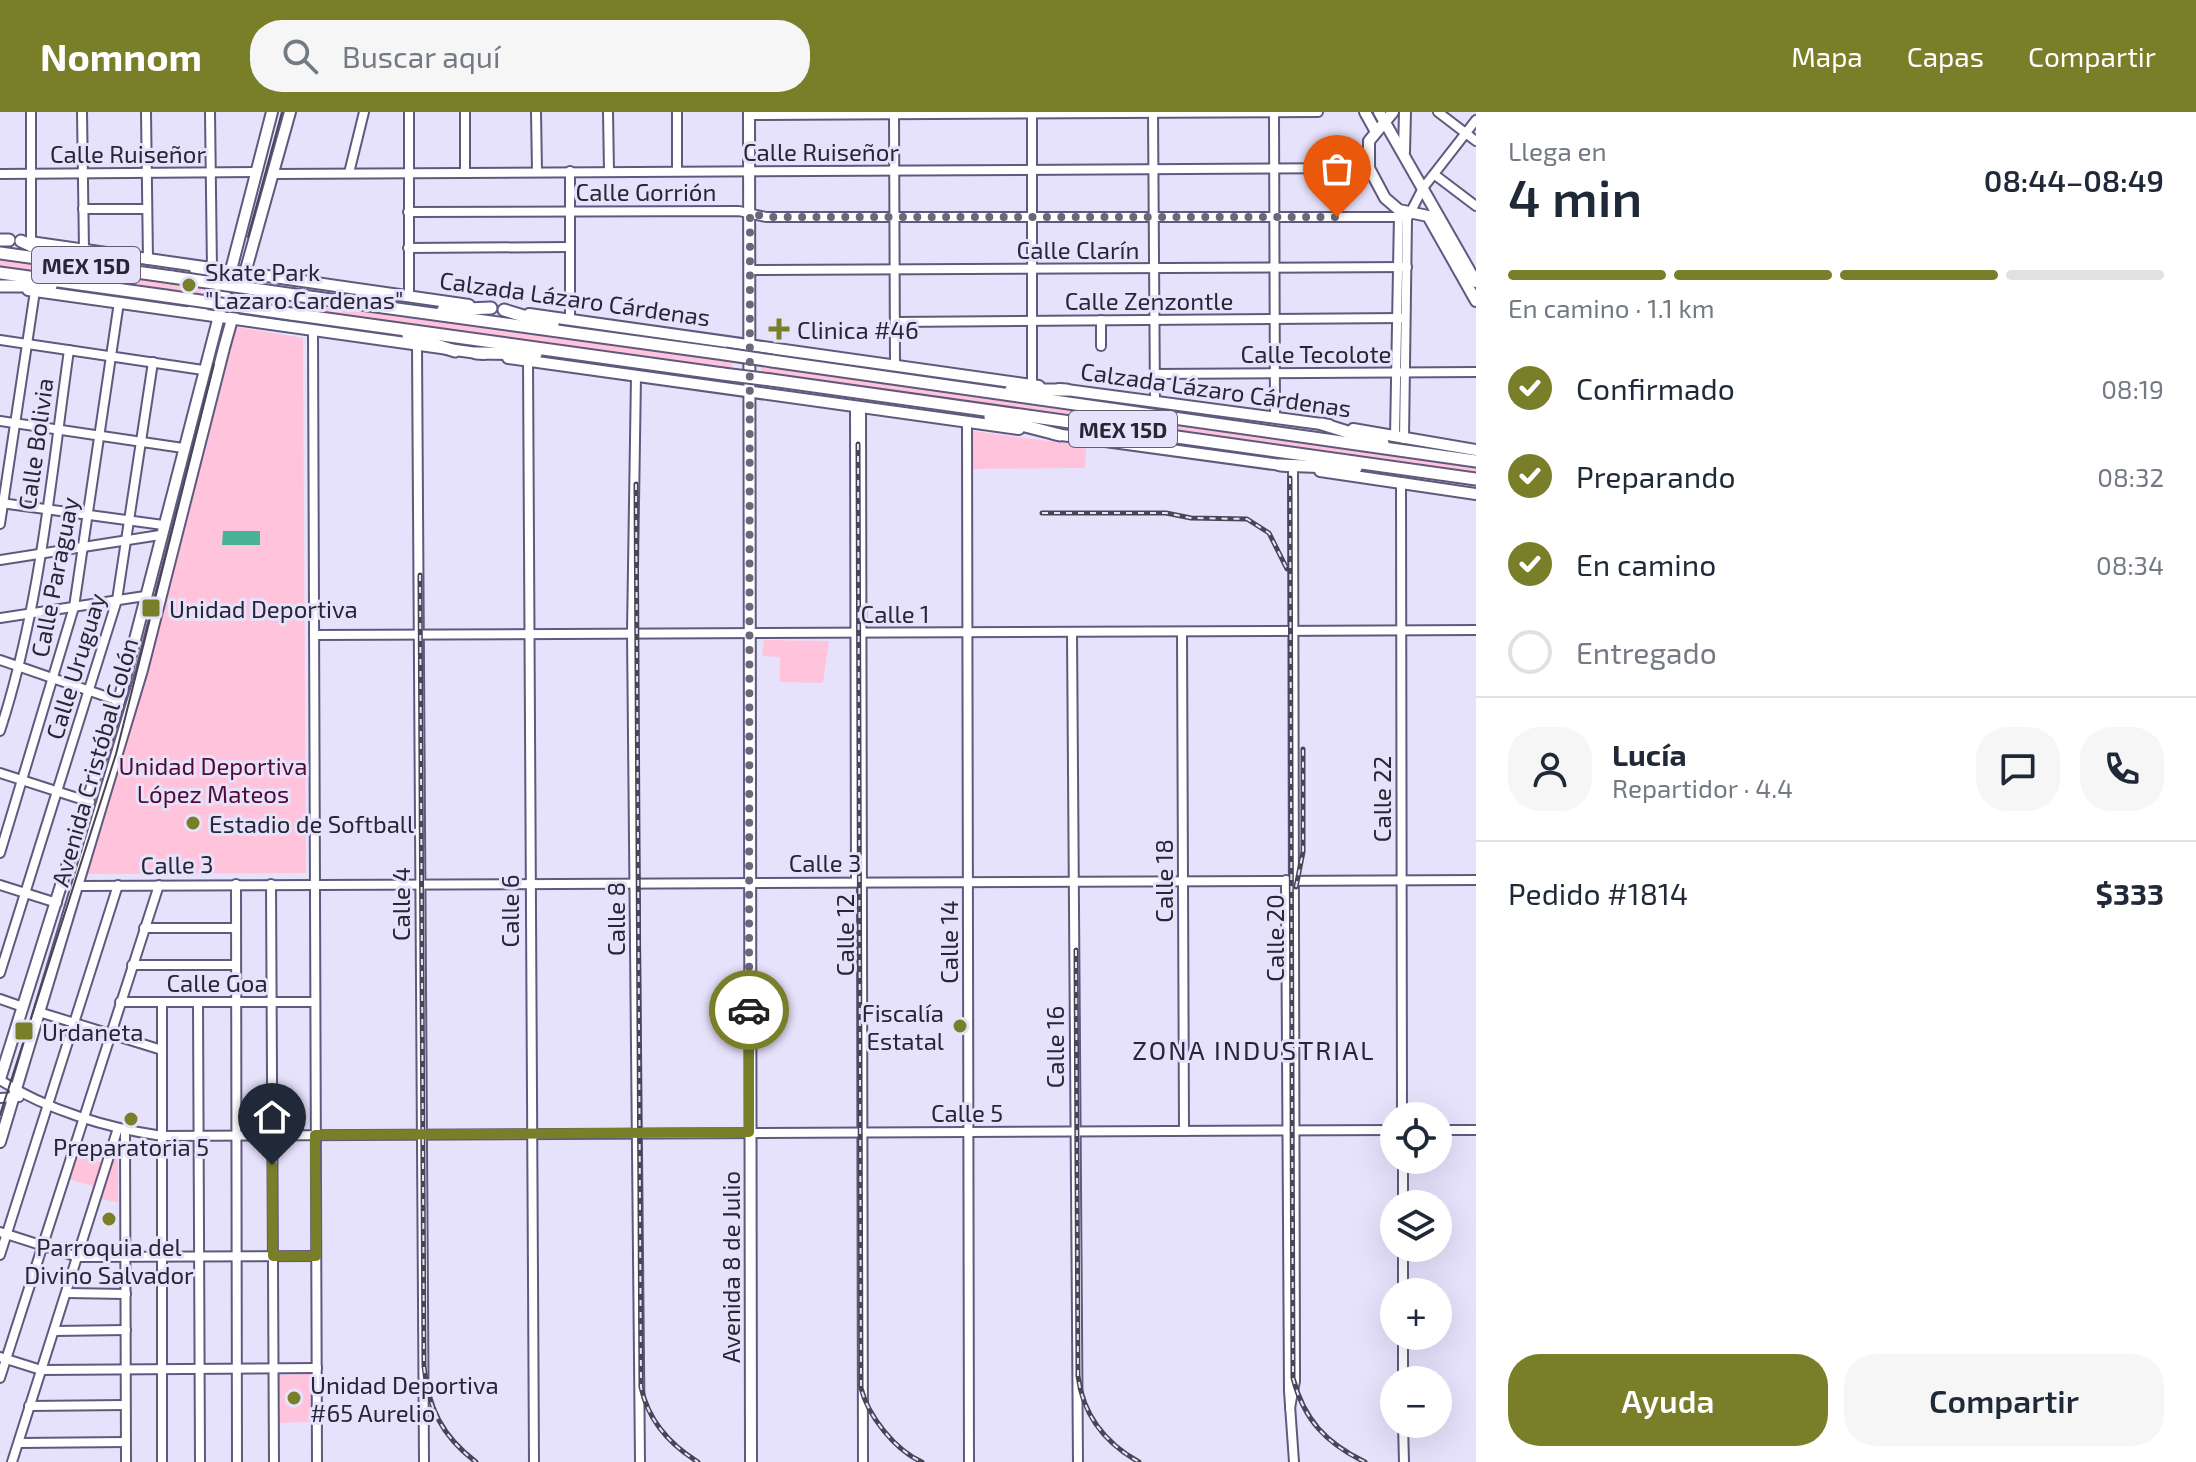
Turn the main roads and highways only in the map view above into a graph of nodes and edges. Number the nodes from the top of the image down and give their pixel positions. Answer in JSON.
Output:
{"nodes":[{"id":1,"x":272,"y":112,"type":"edge"},
{"id":2,"x":290,"y":112,"type":"edge"},
{"id":3,"x":1365,"y":112,"type":"edge"},
{"id":4,"x":1393,"y":112,"type":"edge"},
{"id":5,"x":1405,"y":112,"type":"edge"},
{"id":6,"x":749,"y":114,"type":"edge"},
{"id":7,"x":1381,"y":117,"type":"edge"},
{"id":8,"x":1375,"y":130,"type":"junction"},
{"id":9,"x":1404,"y":154,"type":"junction"},
{"id":10,"x":12,"y":240,"type":"edge"},
{"id":11,"x":0,"y":253,"type":"edge"},
{"id":12,"x":234,"y":257,"type":"junction"},
{"id":13,"x":248,"y":261,"type":"junction"},
{"id":14,"x":68,"y":262,"type":"junction"},
{"id":15,"x":190,"y":266,"type":"junction"},
{"id":16,"x":1472,"y":270,"type":"edge"},
{"id":17,"x":230,"y":272,"type":"junction"},
{"id":18,"x":0,"y":273,"type":"edge"},
{"id":19,"x":244,"y":275,"type":"junction"},
{"id":20,"x":276,"y":279,"type":"junction"},
{"id":21,"x":1476,"y":282,"type":"edge"},
{"id":22,"x":0,"y":286,"type":"edge"},
{"id":23,"x":95,"y":287,"type":"junction"},
{"id":24,"x":1476,"y":301,"type":"edge"},
{"id":25,"x":491,"y":308,"type":"junction"},
{"id":26,"x":504,"y":310,"type":"junction"},
{"id":27,"x":412,"y":311,"type":"junction"},
{"id":28,"x":185,"y":312,"type":"junction"},
{"id":29,"x":218,"y":317,"type":"junction"},
{"id":30,"x":231,"y":319,"type":"junction"},
{"id":31,"x":262,"y":323,"type":"junction"},
{"id":32,"x":373,"y":325,"type":"junction"},
{"id":33,"x":213,"y":333,"type":"junction"},
{"id":34,"x":600,"y":337,"type":"junction"},
{"id":35,"x":749,"y":345,"type":"junction"},
{"id":36,"x":224,"y":348,"type":"junction"},
{"id":37,"x":726,"y":348,"type":"junction"},
{"id":38,"x":455,"y":351,"type":"junction"},
{"id":39,"x":476,"y":353,"type":"junction"},
{"id":40,"x":577,"y":354,"type":"junction"},
{"id":41,"x":662,"y":380,"type":"junction"},
{"id":42,"x":975,"y":389,"type":"junction"},
{"id":43,"x":1067,"y":390,"type":"junction"},
{"id":44,"x":749,"y":391,"type":"junction"},
{"id":45,"x":939,"y":404,"type":"junction"},
{"id":46,"x":1322,"y":424,"type":"junction"},
{"id":47,"x":1060,"y":435,"type":"junction"},
{"id":48,"x":1476,"y":450,"type":"edge"},
{"id":49,"x":1430,"y":455,"type":"junction"},
{"id":50,"x":1476,"y":461,"type":"edge"},
{"id":51,"x":1280,"y":465,"type":"junction"},
{"id":52,"x":1393,"y":467,"type":"junction"},
{"id":53,"x":1476,"y":479,"type":"edge"},
{"id":54,"x":1476,"y":494,"type":"edge"},
{"id":55,"x":0,"y":1079,"type":"edge"},
{"id":56,"x":0,"y":1142,"type":"edge"},
{"id":57,"x":751,"y":1462,"type":"edge"}],
"edges":[{"from":1,"to":12,"type":"main road","name":"Avenida Cristóbal Colón"},
{"from":2,"to":13,"type":"main road","name":"Avenida Cristóbal Colón"},
{"from":3,"to":8,"type":"main road"},
{"from":4,"to":7,"type":"main road"},
{"from":5,"to":9,"type":"main road"},
{"from":6,"to":35,"type":"main road","name":"Avenida 8 de Julio"},
{"from":7,"to":8,"type":"main road"},
{"from":7,"to":9,"type":"main road"},
{"from":8,"to":24,"type":"main road"},
{"from":9,"to":16,"type":"main road"},
{"from":10,"to":14,"type":"highway"},
{"from":10,"to":15,"type":"main road","name":"Calzada Lázaro Cárdenas"},
{"from":11,"to":14,"type":"highway","name":"Calzada Lázaro Cárdenas","number":"MEX 15D"},
{"from":12,"to":13,"type":"main road"},
{"from":12,"to":17,"type":"main road","name":"Avenida Cristóbal Colón"},
{"from":13,"to":19,"type":"main road","name":"Avenida Cristóbal Colón"},
{"from":14,"to":27,"type":"highway","name":"Calzada Lázaro Cárdenas","number":"MEX 15D","bridge":true},
{"from":15,"to":17,"type":"main road","name":"Calzada Lázaro Cárdenas"},
{"from":15,"to":28,"type":"main road"},
{"from":16,"to":21,"type":"main road"},
{"from":17,"to":19,"type":"main road","name":"Calzada Lázaro Cárdenas"},
{"from":17,"to":29,"type":"main road","name":"Avenida Cristóbal Colón"},
{"from":18,"to":23,"type":"highway","number":"MEX 15D"},
{"from":19,"to":20,"type":"main road","name":"Calzada Lázaro Cárdenas"},
{"from":19,"to":30,"type":"main road","name":"Avenida Cristóbal Colón"},
{"from":20,"to":25,"type":"main road","name":"Calzada Lázaro Cárdenas"},
{"from":20,"to":31,"type":"main road"},
{"from":22,"to":23,"type":"highway"},
{"from":22,"to":28,"type":"main road"},
{"from":23,"to":32,"type":"highway","number":"MEX 15D","bridge":true},
{"from":25,"to":26,"type":"main road","name":"Calzada Lázaro Cárdenas"},
{"from":25,"to":27,"type":"highway"},
{"from":26,"to":34,"type":"highway"},
{"from":26,"to":37,"type":"main road","name":"Calzada Lázaro Cárdenas"},
{"from":27,"to":34,"type":"highway","name":"Calzada Lázaro Cárdenas","number":"MEX 15D"},
{"from":28,"to":29,"type":"main road"},
{"from":29,"to":30,"type":"main road"},
{"from":29,"to":33,"type":"main road","name":"Avenida Cristóbal Colón"},
{"from":30,"to":31,"type":"main road"},
{"from":30,"to":36,"type":"main road","name":"Avenida Cristóbal Colón"},
{"from":31,"to":38,"type":"main road"},
{"from":32,"to":38,"type":"highway"},
{"from":32,"to":40,"type":"highway","number":"MEX 15D"},
{"from":33,"to":36,"type":"main road"},
{"from":33,"to":55,"type":"main road","name":"Avenida Cristóbal Colón"},
{"from":34,"to":37,"type":"highway","name":"Calzada Lázaro Cárdenas","number":"MEX 15D"},
{"from":35,"to":37,"type":"main road","name":"Calzada Lázaro Cárdenas"},
{"from":35,"to":43,"type":"main road","name":"Calzada Lázaro Cárdenas"},
{"from":35,"to":44,"type":"main road","name":"Avenida 8 de Julio"},
{"from":36,"to":56,"type":"main road","name":"Avenida Cristóbal Colón"},
{"from":37,"to":41,"type":"main road"},
{"from":37,"to":42,"type":"highway","name":"Calzada Lázaro Cárdenas","number":"MEX 15D","bridge":true},
{"from":38,"to":39,"type":"main road"},
{"from":39,"to":40,"type":"highway"},
{"from":39,"to":41,"type":"main road"},
{"from":40,"to":45,"type":"highway","number":"MEX 15D","bridge":true},
{"from":41,"to":44,"type":"main road"},
{"from":42,"to":43,"type":"highway"},
{"from":42,"to":49,"type":"highway","name":"Calzada Lázaro Cárdenas","number":"MEX 15D"},
{"from":43,"to":46,"type":"main road","name":"Calzada Lázaro Cárdenas"},
{"from":44,"to":47,"type":"main road"},
{"from":44,"to":57,"type":"main road","name":"Avenida 8 de Julio"},
{"from":45,"to":47,"type":"highway"},
{"from":45,"to":52,"type":"highway","number":"MEX 15D"},
{"from":46,"to":48,"type":"main road","name":"Calzada Lázaro Cárdenas"},
{"from":46,"to":49,"type":"highway"},
{"from":47,"to":51,"type":"main road"},
{"from":49,"to":50,"type":"highway","name":"Calzada Lázaro Cárdenas","number":"MEX 15D"},
{"from":51,"to":52,"type":"highway"},
{"from":51,"to":54,"type":"main road"},
{"from":52,"to":53,"type":"highway","number":"MEX 15D"}]}
